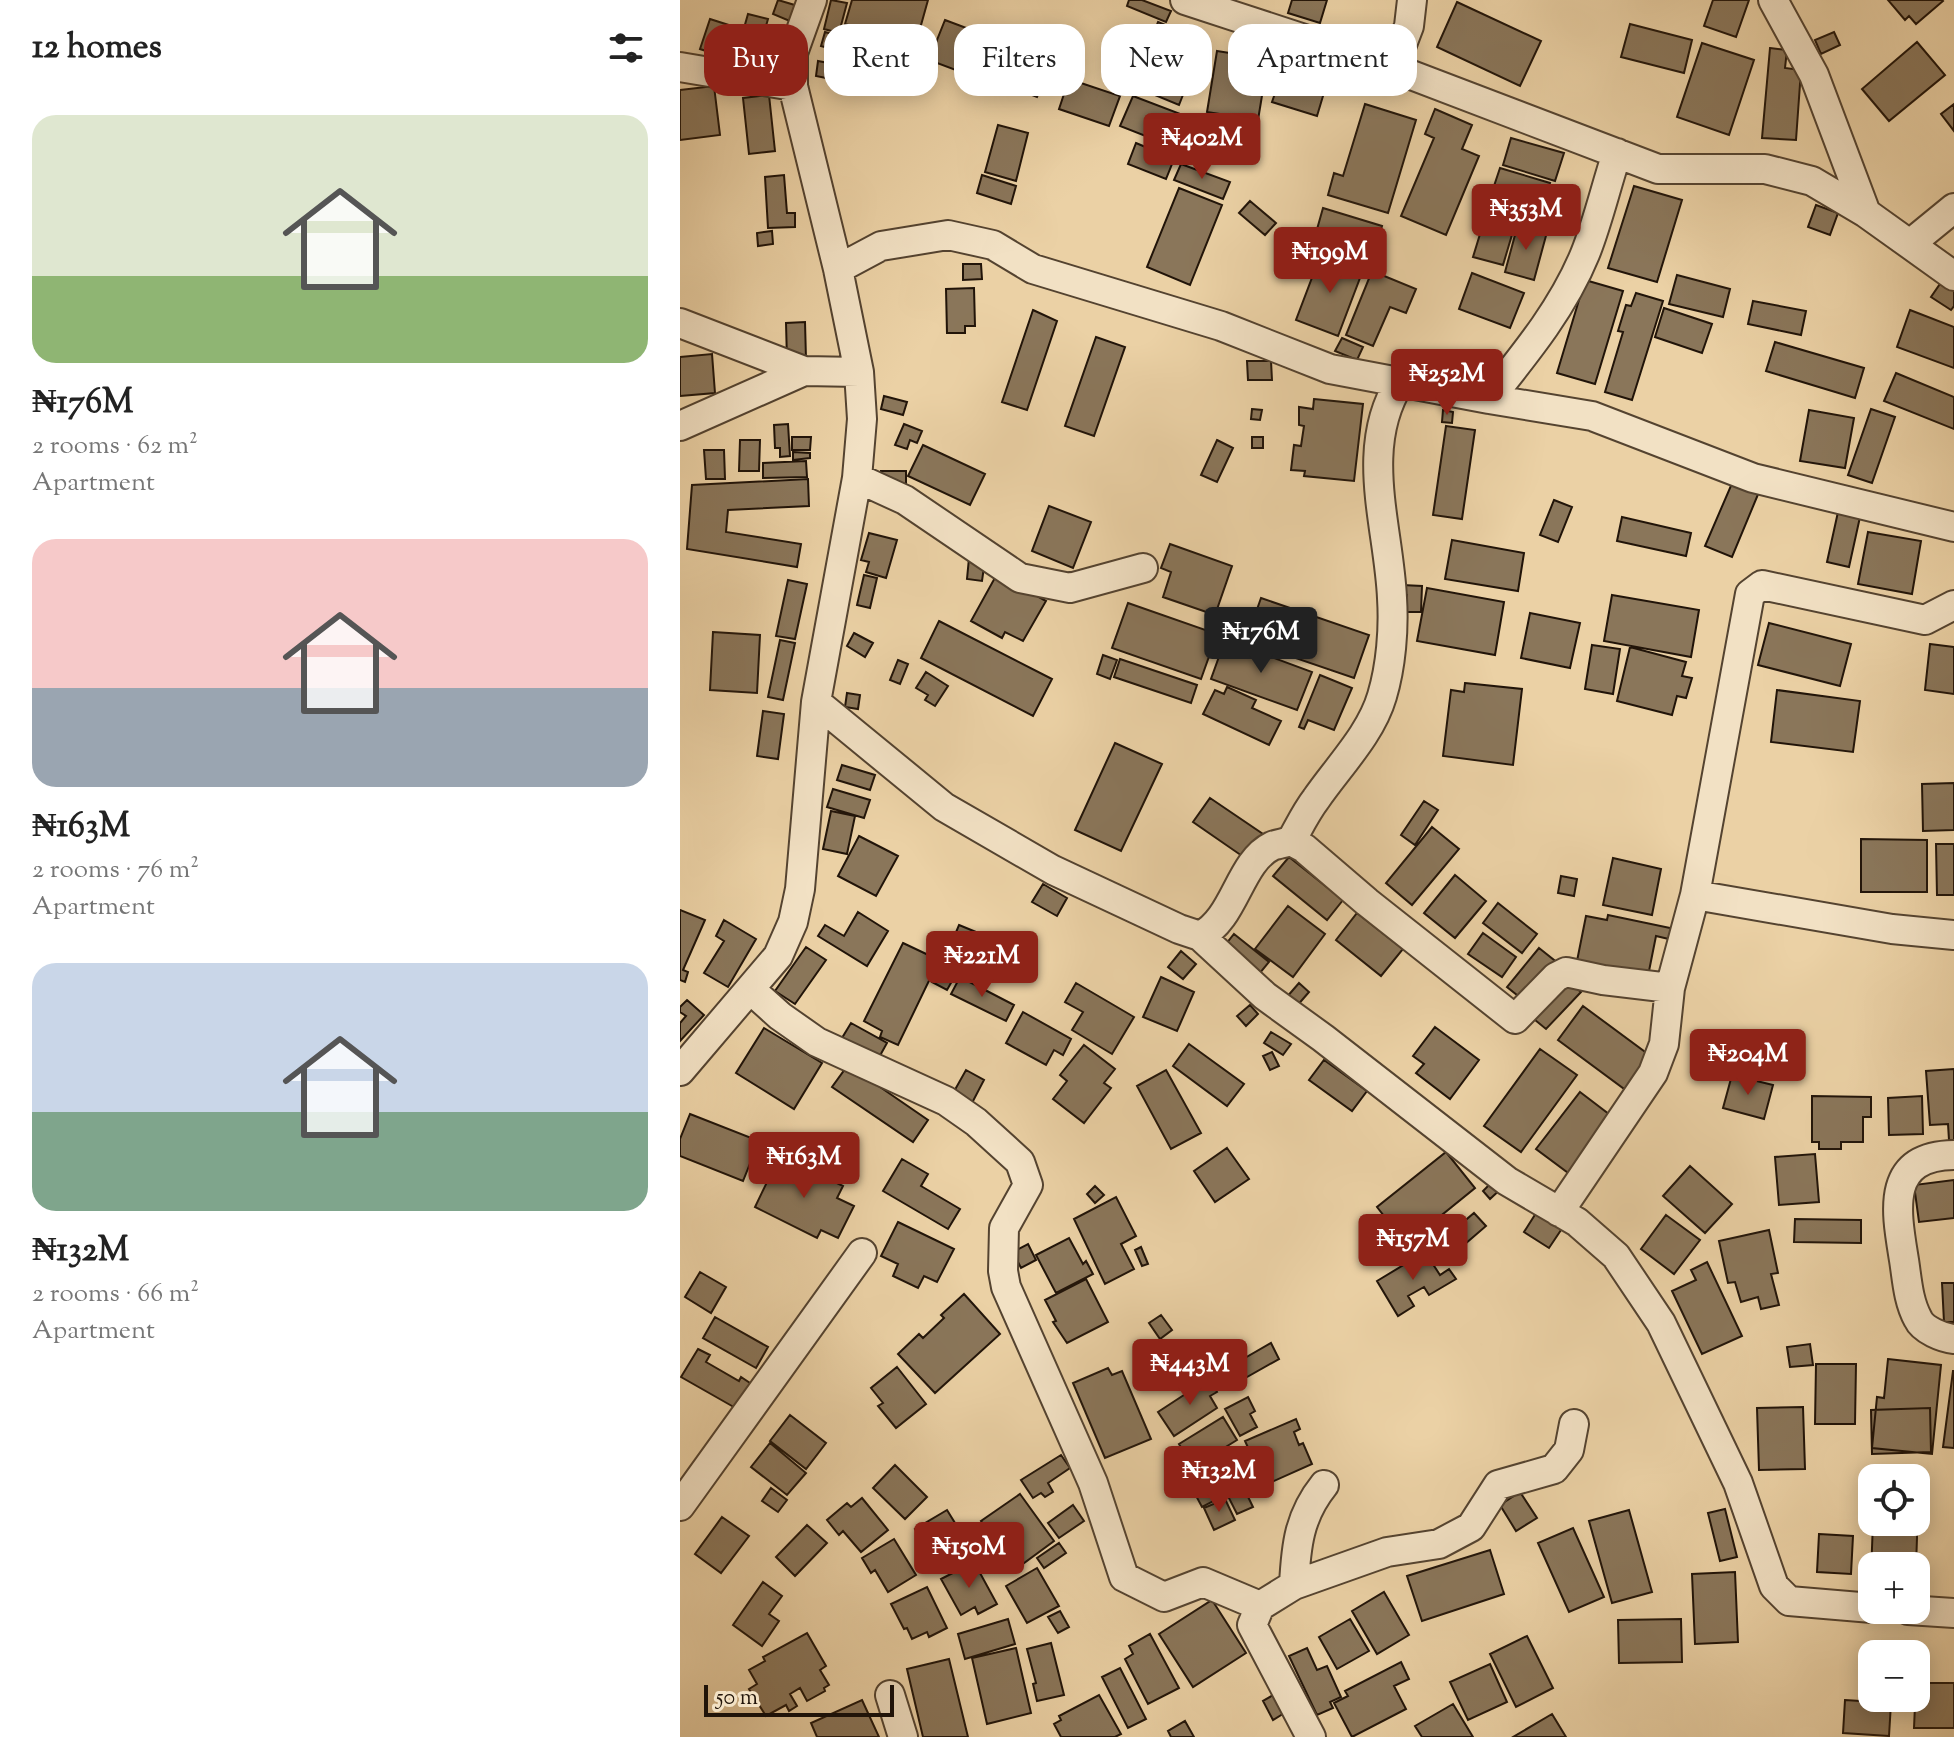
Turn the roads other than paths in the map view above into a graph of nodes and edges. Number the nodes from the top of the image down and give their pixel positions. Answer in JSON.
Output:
{"nodes":[{"id":1,"x":812,"y":0,"type":"edge"},
{"id":2,"x":1185,"y":0,"type":"edge"},
{"id":3,"x":1412,"y":0,"type":"edge"},
{"id":4,"x":1773,"y":0,"type":"edge"},
{"id":5,"x":803,"y":24,"type":"edge"},
{"id":6,"x":1258,"y":24,"type":"edge"},
{"id":7,"x":1409,"y":24,"type":"edge"},
{"id":8,"x":680,"y":67,"type":"edge"},
{"id":9,"x":704,"y":71,"type":"edge"},
{"id":10,"x":1417,"y":77,"type":"edge"},
{"id":11,"x":795,"y":96,"type":"edge"},
{"id":12,"x":1617,"y":153,"type":"junction"},
{"id":13,"x":1954,"y":208,"type":"edge"},
{"id":14,"x":1866,"y":213,"type":"junction"},
{"id":15,"x":1910,"y":244,"type":"junction"},
{"id":16,"x":838,"y":269,"type":"junction"},
{"id":17,"x":1954,"y":276,"type":"edge"},
{"id":18,"x":680,"y":323,"type":"edge"},
{"id":19,"x":804,"y":371,"type":"junction"},
{"id":20,"x":859,"y":372,"type":"junction"},
{"id":21,"x":1400,"y":382,"type":"junction"},
{"id":22,"x":1489,"y":399,"type":"junction"},
{"id":23,"x":680,"y":426,"type":"edge"},
{"id":24,"x":857,"y":478,"type":"junction"},
{"id":25,"x":1954,"y":527,"type":"edge"},
{"id":26,"x":1143,"y":568,"type":"dead end"},
{"id":27,"x":1954,"y":605,"type":"edge"},
{"id":28,"x":816,"y":702,"type":"junction"},
{"id":29,"x":1291,"y":841,"type":"junction"},
{"id":30,"x":1695,"y":895,"type":"junction"},
{"id":31,"x":1954,"y":935,"type":"edge"},
{"id":32,"x":1200,"y":936,"type":"junction"},
{"id":33,"x":1670,"y":988,"type":"junction"},
{"id":34,"x":750,"y":989,"type":"junction"},
{"id":35,"x":680,"y":1071,"type":"edge"},
{"id":36,"x":1954,"y":1155,"type":"edge"},
{"id":37,"x":1559,"y":1212,"type":"junction"},
{"id":38,"x":862,"y":1253,"type":"dead end"},
{"id":39,"x":1954,"y":1339,"type":"edge"},
{"id":40,"x":1574,"y":1424,"type":"dead end"},
{"id":41,"x":1324,"y":1485,"type":"dead end"},
{"id":42,"x":680,"y":1506,"type":"edge"},
{"id":43,"x":1294,"y":1585,"type":"junction"},
{"id":44,"x":1260,"y":1606,"type":"junction"},
{"id":45,"x":1858,"y":1607,"type":"edge"},
{"id":46,"x":1930,"y":1611,"type":"edge"},
{"id":47,"x":1954,"y":1613,"type":"edge"},
{"id":48,"x":890,"y":1695,"type":"dead end"},
{"id":49,"x":903,"y":1737,"type":"edge"},
{"id":50,"x":1311,"y":1737,"type":"edge"}],
"edges":[{"from":1,"to":5,"type":"street"},
{"from":2,"to":6,"type":"street"},
{"from":3,"to":7,"type":"street"},
{"from":4,"to":14,"type":"street"},
{"from":8,"to":9,"type":"street"},
{"from":10,"to":12,"type":"street"},
{"from":11,"to":16,"type":"street"},
{"from":12,"to":14,"type":"street"},
{"from":12,"to":22,"type":"street"},
{"from":13,"to":15,"type":"street"},
{"from":14,"to":15,"type":"street"},
{"from":15,"to":17,"type":"street"},
{"from":16,"to":20,"type":"street"},
{"from":16,"to":21,"type":"street"},
{"from":18,"to":19,"type":"street"},
{"from":19,"to":20,"type":"street"},
{"from":19,"to":23,"type":"street"},
{"from":20,"to":24,"type":"street"},
{"from":21,"to":22,"type":"street"},
{"from":21,"to":29,"type":"street"},
{"from":22,"to":25,"type":"street"},
{"from":24,"to":26,"type":"street"},
{"from":24,"to":28,"type":"street"},
{"from":27,"to":30,"type":"street"},
{"from":28,"to":32,"type":"street"},
{"from":28,"to":34,"type":"street"},
{"from":29,"to":32,"type":"street"},
{"from":29,"to":33,"type":"street"},
{"from":30,"to":31,"type":"street"},
{"from":30,"to":33,"type":"street"},
{"from":32,"to":37,"type":"street"},
{"from":33,"to":37,"type":"street"},
{"from":34,"to":35,"type":"street"},
{"from":34,"to":44,"type":"street"},
{"from":36,"to":39,"type":"street"},
{"from":37,"to":45,"type":"street"},
{"from":38,"to":42,"type":"street"},
{"from":40,"to":43,"type":"street"},
{"from":41,"to":43,"type":"street"},
{"from":43,"to":44,"type":"street"},
{"from":44,"to":50,"type":"street"},
{"from":46,"to":47,"type":"street"},
{"from":48,"to":49,"type":"street"}]}
